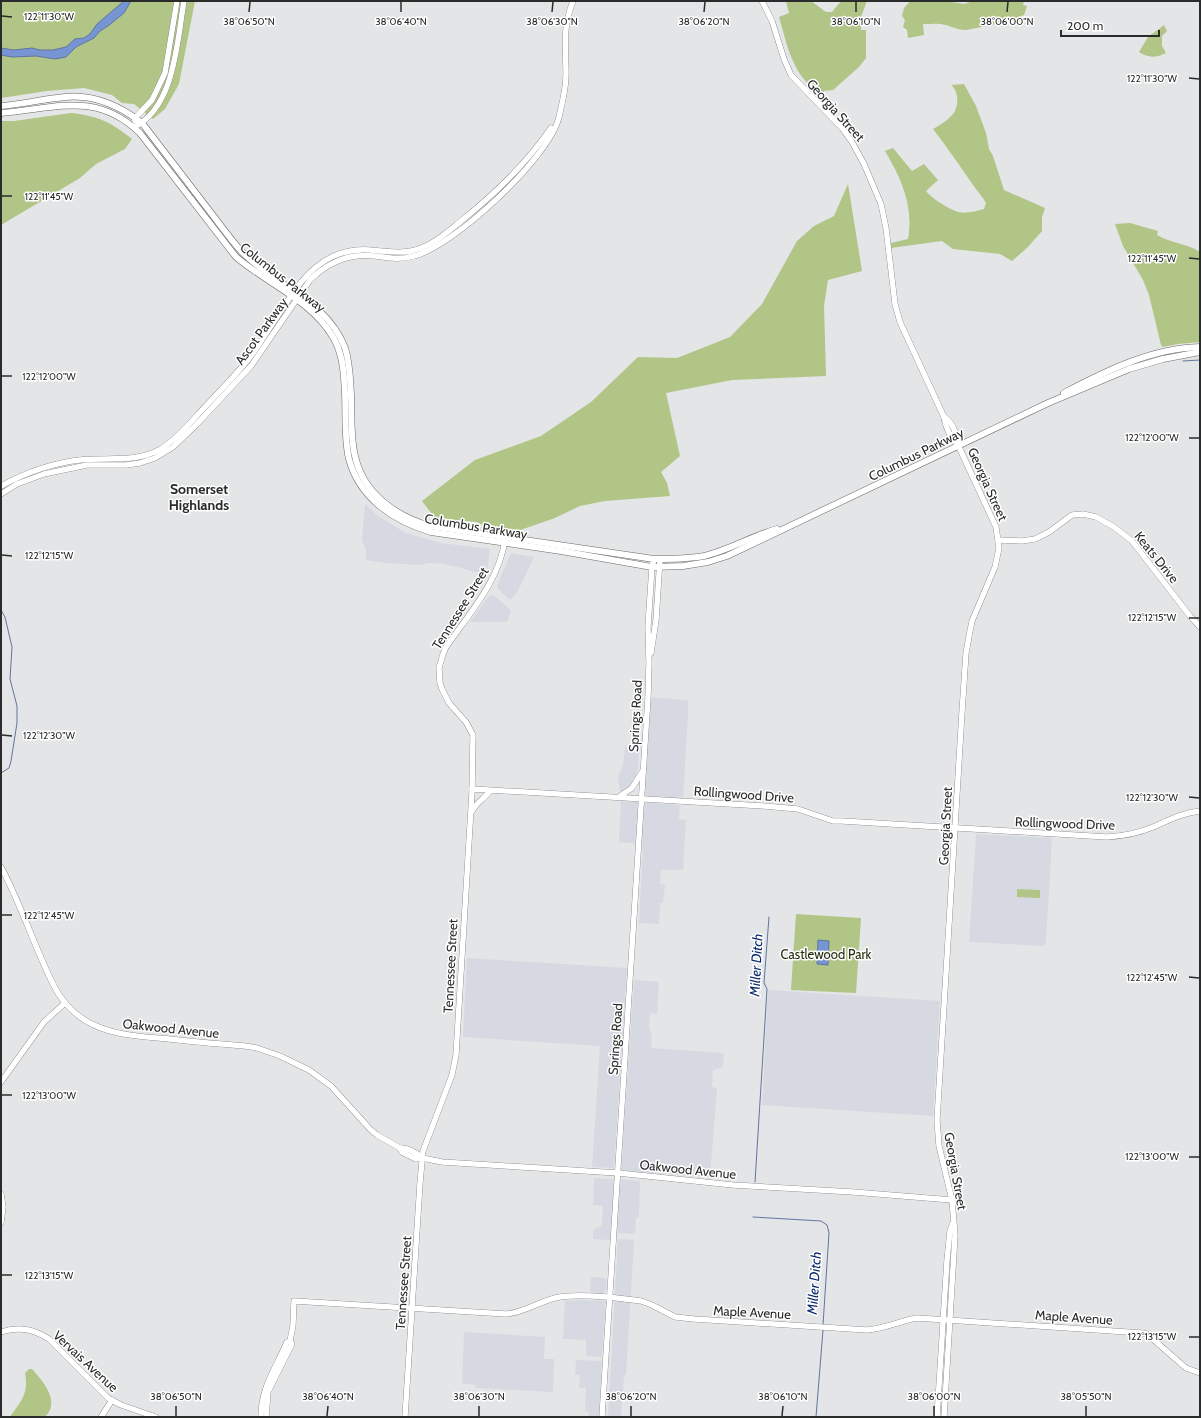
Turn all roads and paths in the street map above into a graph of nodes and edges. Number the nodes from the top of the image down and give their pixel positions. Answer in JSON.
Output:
{"nodes":[{"id":1,"x":177,"y":1,"type":"edge"},
{"id":2,"x":184,"y":1,"type":"edge"},
{"id":3,"x":573,"y":1,"type":"edge"},
{"id":4,"x":762,"y":1,"type":"edge"},
{"id":5,"x":1,"y":106,"type":"edge"},
{"id":6,"x":1,"y":113,"type":"edge"},
{"id":7,"x":135,"y":118,"type":"junction"},
{"id":8,"x":142,"y":123,"type":"junction"},
{"id":9,"x":134,"y":127,"type":"junction"},
{"id":10,"x":296,"y":296,"type":"junction"},
{"id":11,"x":1200,"y":347,"type":"edge"},
{"id":12,"x":1200,"y":352,"type":"edge"},
{"id":13,"x":1048,"y":403,"type":"junction"},
{"id":14,"x":958,"y":445,"type":"junction"},
{"id":15,"x":1,"y":486,"type":"edge"},
{"id":16,"x":1,"y":494,"type":"edge"},
{"id":17,"x":794,"y":524,"type":"junction"},
{"id":18,"x":505,"y":540,"type":"junction"},
{"id":19,"x":998,"y":540,"type":"junction"},
{"id":20,"x":657,"y":559,"type":"junction"},
{"id":21,"x":652,"y":567,"type":"junction"},
{"id":22,"x":659,"y":567,"type":"junction"},
{"id":23,"x":1200,"y":627,"type":"edge"},
{"id":24,"x":650,"y":663,"type":"junction"},
{"id":25,"x":643,"y":770,"type":"junction"},
{"id":26,"x":472,"y":789,"type":"junction"},
{"id":27,"x":490,"y":791,"type":"junction"},
{"id":28,"x":619,"y":797,"type":"junction"},
{"id":29,"x":642,"y":798,"type":"junction"},
{"id":30,"x":1200,"y":811,"type":"edge"},
{"id":31,"x":470,"y":814,"type":"junction"},
{"id":32,"x":956,"y":828,"type":"junction"},
{"id":33,"x":1,"y":867,"type":"edge"},
{"id":34,"x":64,"y":1003,"type":"junction"},
{"id":35,"x":1,"y":1082,"type":"edge"},
{"id":36,"x":422,"y":1158,"type":"junction"},
{"id":37,"x":618,"y":1173,"type":"junction"},
{"id":38,"x":1,"y":1194,"type":"edge"},
{"id":39,"x":952,"y":1200,"type":"junction"},
{"id":40,"x":1,"y":1223,"type":"edge"},
{"id":41,"x":610,"y":1298,"type":"junction"},
{"id":42,"x":412,"y":1308,"type":"junction"},
{"id":43,"x":946,"y":1320,"type":"junction"},
{"id":44,"x":1,"y":1332,"type":"edge"},
{"id":45,"x":290,"y":1341,"type":"junction"},
{"id":46,"x":1200,"y":1372,"type":"edge"},
{"id":47,"x":112,"y":1400,"type":"junction"},
{"id":48,"x":101,"y":1417,"type":"edge"},
{"id":49,"x":156,"y":1417,"type":"edge"},
{"id":50,"x":261,"y":1417,"type":"edge"},
{"id":51,"x":266,"y":1417,"type":"edge"},
{"id":52,"x":405,"y":1417,"type":"edge"},
{"id":53,"x":602,"y":1417,"type":"edge"},
{"id":54,"x":937,"y":1417,"type":"edge"},
{"id":55,"x":944,"y":1417,"type":"edge"}],
"edges":[{"from":1,"to":7,"type":"main road"},
{"from":2,"to":8,"type":"main road"},
{"from":3,"to":10,"type":"main road","name":"Ascot Parkway"},
{"from":4,"to":14,"type":"main road","name":"Georgia Street"},
{"from":5,"to":7,"type":"main road","name":"Columbus Parkway"},
{"from":6,"to":9,"type":"main road","name":"Columbus Parkway"},
{"from":7,"to":8,"type":"main road","name":"Columbus Parkway"},
{"from":7,"to":9,"type":"main road"},
{"from":8,"to":9,"type":"main road"},
{"from":8,"to":10,"type":"main road","name":"Columbus Parkway"},
{"from":9,"to":10,"type":"main road","name":"Columbus Parkway"},
{"from":10,"to":15,"type":"main road","name":"Ascot Parkway"},
{"from":10,"to":16,"type":"main road","name":"Ascot Parkway"},
{"from":10,"to":18,"type":"main road","name":"Columbus Parkway"},
{"from":11,"to":13,"type":"main road","name":"Columbus Parkway"},
{"from":12,"to":13,"type":"main road","name":"Columbus Parkway"},
{"from":13,"to":14,"type":"main road","name":"Columbus Parkway"},
{"from":14,"to":17,"type":"main road","name":"Columbus Parkway"},
{"from":14,"to":19,"type":"main road","name":"Georgia Street"},
{"from":17,"to":20,"type":"main road","name":"Columbus Parkway"},
{"from":17,"to":22,"type":"main road","name":"Columbus Parkway"},
{"from":18,"to":20,"type":"main road","name":"Columbus Parkway"},
{"from":18,"to":21,"type":"main road","name":"Columbus Parkway"},
{"from":18,"to":26,"type":"main road","name":"Tennessee Street"},
{"from":19,"to":23,"type":"main road","name":"Keats Drive"},
{"from":19,"to":32,"type":"main road","name":"Georgia Street"},
{"from":20,"to":21,"type":"main road","name":"Springs Road"},
{"from":20,"to":22,"type":"main road","name":"Springs Road"},
{"from":21,"to":22,"type":"main road","name":"Columbus Parkway"},
{"from":21,"to":24,"type":"main road","name":"Springs Road"},
{"from":22,"to":24,"type":"main road","name":"Springs Road"},
{"from":24,"to":25,"type":"main road","name":"Springs Road"},
{"from":25,"to":28,"type":"main road"},
{"from":25,"to":29,"type":"main road","name":"Springs Road"},
{"from":26,"to":27,"type":"main road","name":"Rollingwood Drive"},
{"from":26,"to":31,"type":"main road","name":"Tennessee Street"},
{"from":27,"to":28,"type":"main road","name":"Rollingwood Drive"},
{"from":27,"to":31,"type":"main road"},
{"from":28,"to":29,"type":"main road","name":"Rollingwood Drive"},
{"from":29,"to":32,"type":"main road","name":"Rollingwood Drive"},
{"from":29,"to":37,"type":"main road","name":"Springs Road"},
{"from":30,"to":32,"type":"main road","name":"Rollingwood Drive"},
{"from":31,"to":36,"type":"main road","name":"Tennessee Street"},
{"from":32,"to":39,"type":"main road","name":"Georgia Street"},
{"from":33,"to":34,"type":"main road","name":"Oakwood Avenue"},
{"from":34,"to":35,"type":"main road"},
{"from":34,"to":36,"type":"main road","name":"Oakwood Avenue"},
{"from":36,"to":37,"type":"main road","name":"Oakwood Avenue"},
{"from":36,"to":42,"type":"main road","name":"Tennessee Street"},
{"from":37,"to":39,"type":"main road","name":"Oakwood Avenue"},
{"from":37,"to":41,"type":"main road","name":"Springs Road"},
{"from":38,"to":40,"type":"main road"},
{"from":39,"to":43,"type":"main road","name":"Georgia Street"},
{"from":41,"to":42,"type":"main road","name":"Maple Avenue"},
{"from":41,"to":43,"type":"main road","name":"Maple Avenue"},
{"from":41,"to":53,"type":"main road","name":"Springs Road"},
{"from":42,"to":45,"type":"main road","name":"Maple Avenue"},
{"from":42,"to":52,"type":"main road","name":"Tennessee Street"},
{"from":43,"to":46,"type":"main road","name":"Maple Avenue"},
{"from":43,"to":54,"type":"main road","name":"Georgia Street"},
{"from":43,"to":55,"type":"main road","name":"Georgia Street"},
{"from":44,"to":47,"type":"main road","name":"Vervais Avenue"},
{"from":45,"to":50,"type":"main road"},
{"from":45,"to":51,"type":"main road"},
{"from":47,"to":48,"type":"main road"},
{"from":47,"to":49,"type":"main road","name":"Vervais Avenue"}]}
